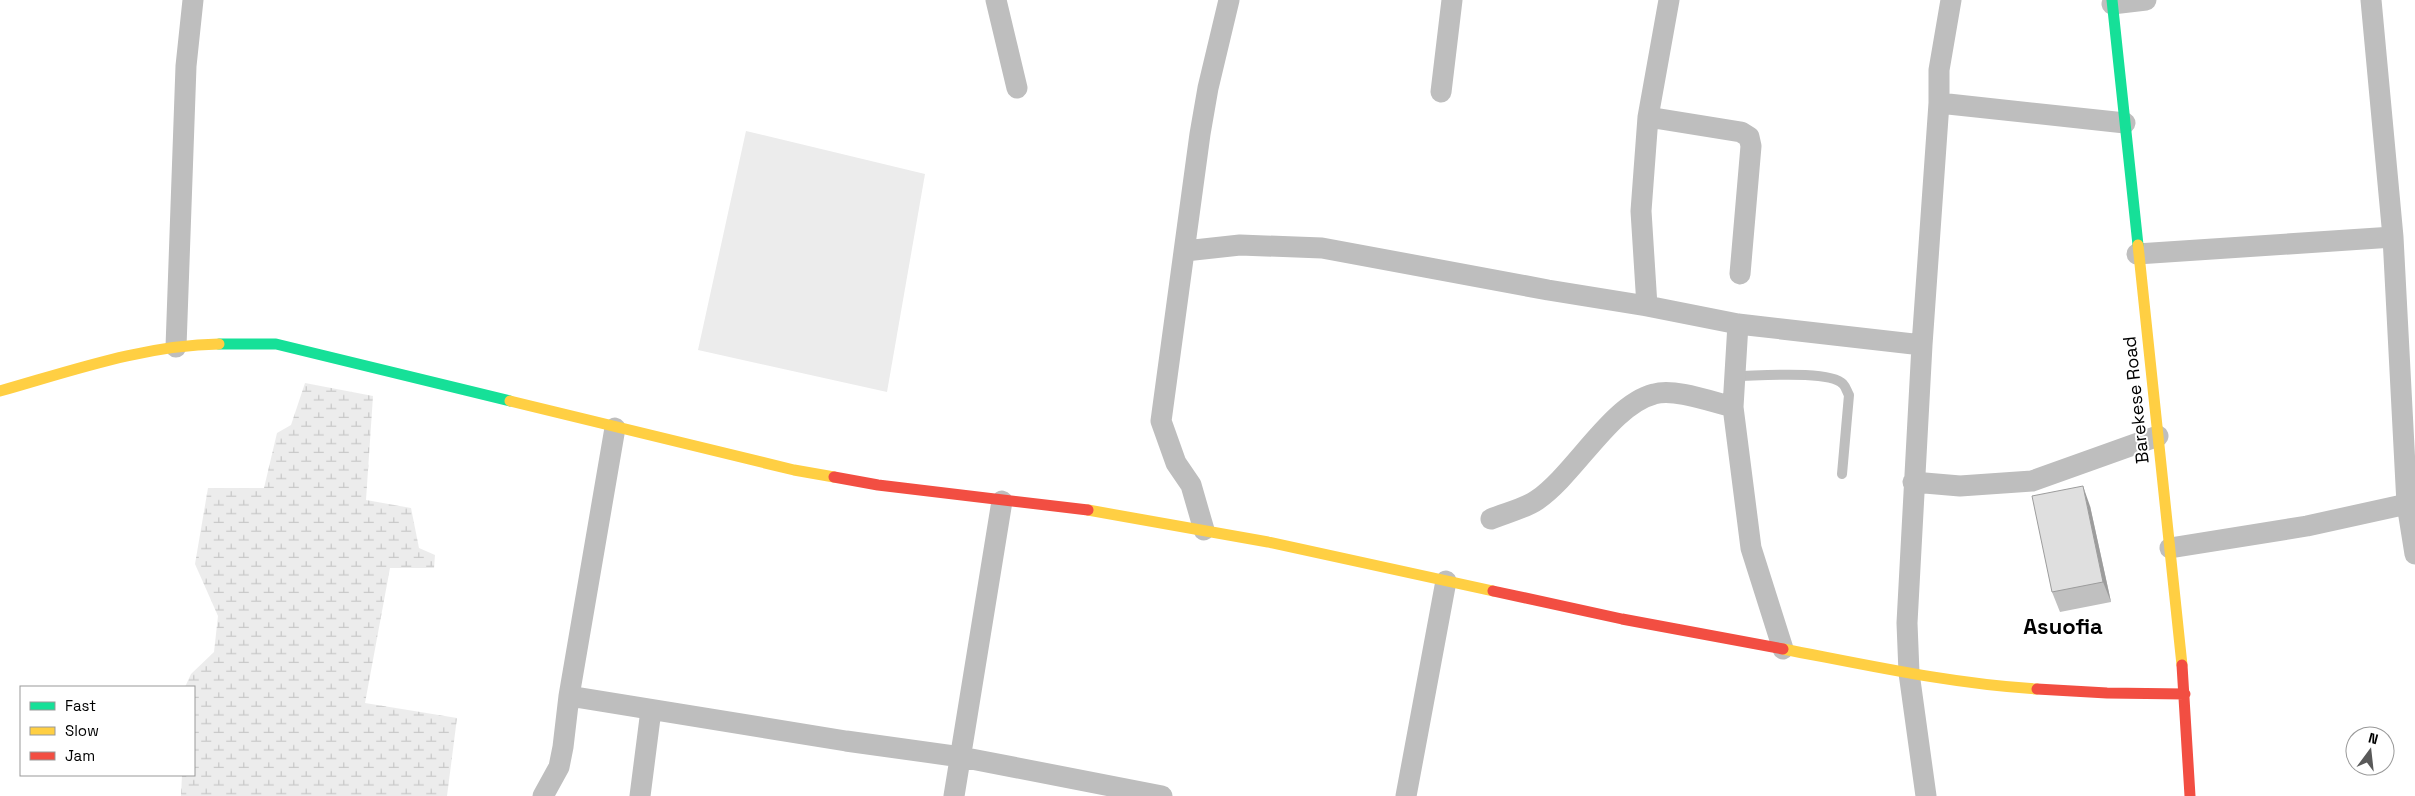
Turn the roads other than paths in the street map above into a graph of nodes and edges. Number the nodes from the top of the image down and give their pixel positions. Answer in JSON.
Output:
{"nodes":[{"id":1,"x":193,"y":0,"type":"edge"},
{"id":2,"x":996,"y":0,"type":"edge"},
{"id":3,"x":1229,"y":0,"type":"edge"},
{"id":4,"x":1452,"y":0,"type":"edge"},
{"id":5,"x":1669,"y":0,"type":"edge"},
{"id":6,"x":1952,"y":0,"type":"edge"},
{"id":7,"x":2146,"y":0,"type":"edge"},
{"id":8,"x":2371,"y":0,"type":"edge"},
{"id":9,"x":2112,"y":2,"type":"edge"},
{"id":10,"x":1017,"y":88,"type":"dead end"},
{"id":11,"x":1441,"y":92,"type":"dead end"},
{"id":12,"x":1939,"y":103,"type":"junction"},
{"id":13,"x":1648,"y":117,"type":"junction"},
{"id":14,"x":2125,"y":122,"type":"junction"},
{"id":15,"x":2393,"y":237,"type":"junction"},
{"id":16,"x":1185,"y":251,"type":"junction"},
{"id":17,"x":2137,"y":254,"type":"junction"},
{"id":18,"x":1740,"y":274,"type":"dead end"},
{"id":19,"x":1647,"y":306,"type":"junction"},
{"id":20,"x":1738,"y":324,"type":"junction"},
{"id":21,"x":1922,"y":345,"type":"junction"},
{"id":22,"x":176,"y":347,"type":"junction"},
{"id":23,"x":1737,"y":376,"type":"junction"},
{"id":24,"x":0,"y":391,"type":"edge"},
{"id":25,"x":1733,"y":407,"type":"junction"},
{"id":26,"x":615,"y":428,"type":"junction"},
{"id":27,"x":2158,"y":436,"type":"junction"},
{"id":28,"x":1842,"y":474,"type":"dead end"},
{"id":29,"x":1913,"y":482,"type":"junction"},
{"id":30,"x":1002,"y":501,"type":"junction"},
{"id":31,"x":2407,"y":504,"type":"junction"},
{"id":32,"x":1491,"y":519,"type":"dead end"},
{"id":33,"x":1204,"y":530,"type":"junction"},
{"id":34,"x":2170,"y":548,"type":"junction"},
{"id":35,"x":2415,"y":554,"type":"edge"},
{"id":36,"x":1446,"y":581,"type":"junction"},
{"id":37,"x":1783,"y":649,"type":"junction"},
{"id":38,"x":1909,"y":673,"type":"junction"},
{"id":39,"x":2185,"y":694,"type":"junction"},
{"id":40,"x":569,"y":696,"type":"junction"},
{"id":41,"x":651,"y":710,"type":"junction"},
{"id":42,"x":961,"y":757,"type":"junction"},
{"id":43,"x":543,"y":796,"type":"edge"},
{"id":44,"x":640,"y":796,"type":"edge"},
{"id":45,"x":954,"y":796,"type":"edge"},
{"id":46,"x":1162,"y":796,"type":"edge"},
{"id":47,"x":1406,"y":796,"type":"edge"},
{"id":48,"x":1926,"y":796,"type":"edge"},
{"id":49,"x":2190,"y":796,"type":"edge"}],
"edges":[{"from":1,"to":22,"type":"street"},
{"from":2,"to":10,"type":"street"},
{"from":3,"to":16,"type":"street"},
{"from":4,"to":11,"type":"street"},
{"from":5,"to":13,"type":"street"},
{"from":6,"to":12,"type":"street"},
{"from":7,"to":9,"type":"street"},
{"from":8,"to":15,"type":"street"},
{"from":9,"to":14,"type":"street","name":"Barekese Road"},
{"from":12,"to":14,"type":"street"},
{"from":12,"to":21,"type":"street"},
{"from":13,"to":18,"type":"street"},
{"from":13,"to":19,"type":"street"},
{"from":14,"to":17,"type":"street","name":"Barekese Road"},
{"from":15,"to":17,"type":"street"},
{"from":15,"to":31,"type":"street"},
{"from":16,"to":19,"type":"street"},
{"from":16,"to":33,"type":"street"},
{"from":17,"to":27,"type":"street","name":"Barekese Road"},
{"from":19,"to":20,"type":"street"},
{"from":20,"to":21,"type":"street"},
{"from":20,"to":23,"type":"street"},
{"from":21,"to":29,"type":"street"},
{"from":22,"to":24,"type":"street"},
{"from":22,"to":26,"type":"street"},
{"from":23,"to":25,"type":"street"},
{"from":23,"to":28,"type":"lane"},
{"from":25,"to":32,"type":"street"},
{"from":25,"to":37,"type":"street"},
{"from":26,"to":30,"type":"street"},
{"from":26,"to":40,"type":"street"},
{"from":27,"to":29,"type":"street"},
{"from":27,"to":34,"type":"street","name":"Barekese Road"},
{"from":29,"to":38,"type":"street"},
{"from":30,"to":33,"type":"street"},
{"from":30,"to":42,"type":"street"},
{"from":31,"to":34,"type":"street"},
{"from":31,"to":35,"type":"street"},
{"from":33,"to":36,"type":"street"},
{"from":34,"to":39,"type":"street","name":"Barekese Road"},
{"from":36,"to":37,"type":"street"},
{"from":36,"to":47,"type":"street"},
{"from":37,"to":38,"type":"street"},
{"from":38,"to":39,"type":"street"},
{"from":38,"to":48,"type":"street"},
{"from":39,"to":49,"type":"street","name":"Barekese Road"},
{"from":40,"to":41,"type":"street"},
{"from":40,"to":43,"type":"street"},
{"from":41,"to":42,"type":"street"},
{"from":41,"to":44,"type":"street"},
{"from":42,"to":45,"type":"street"},
{"from":42,"to":46,"type":"street"}]}
